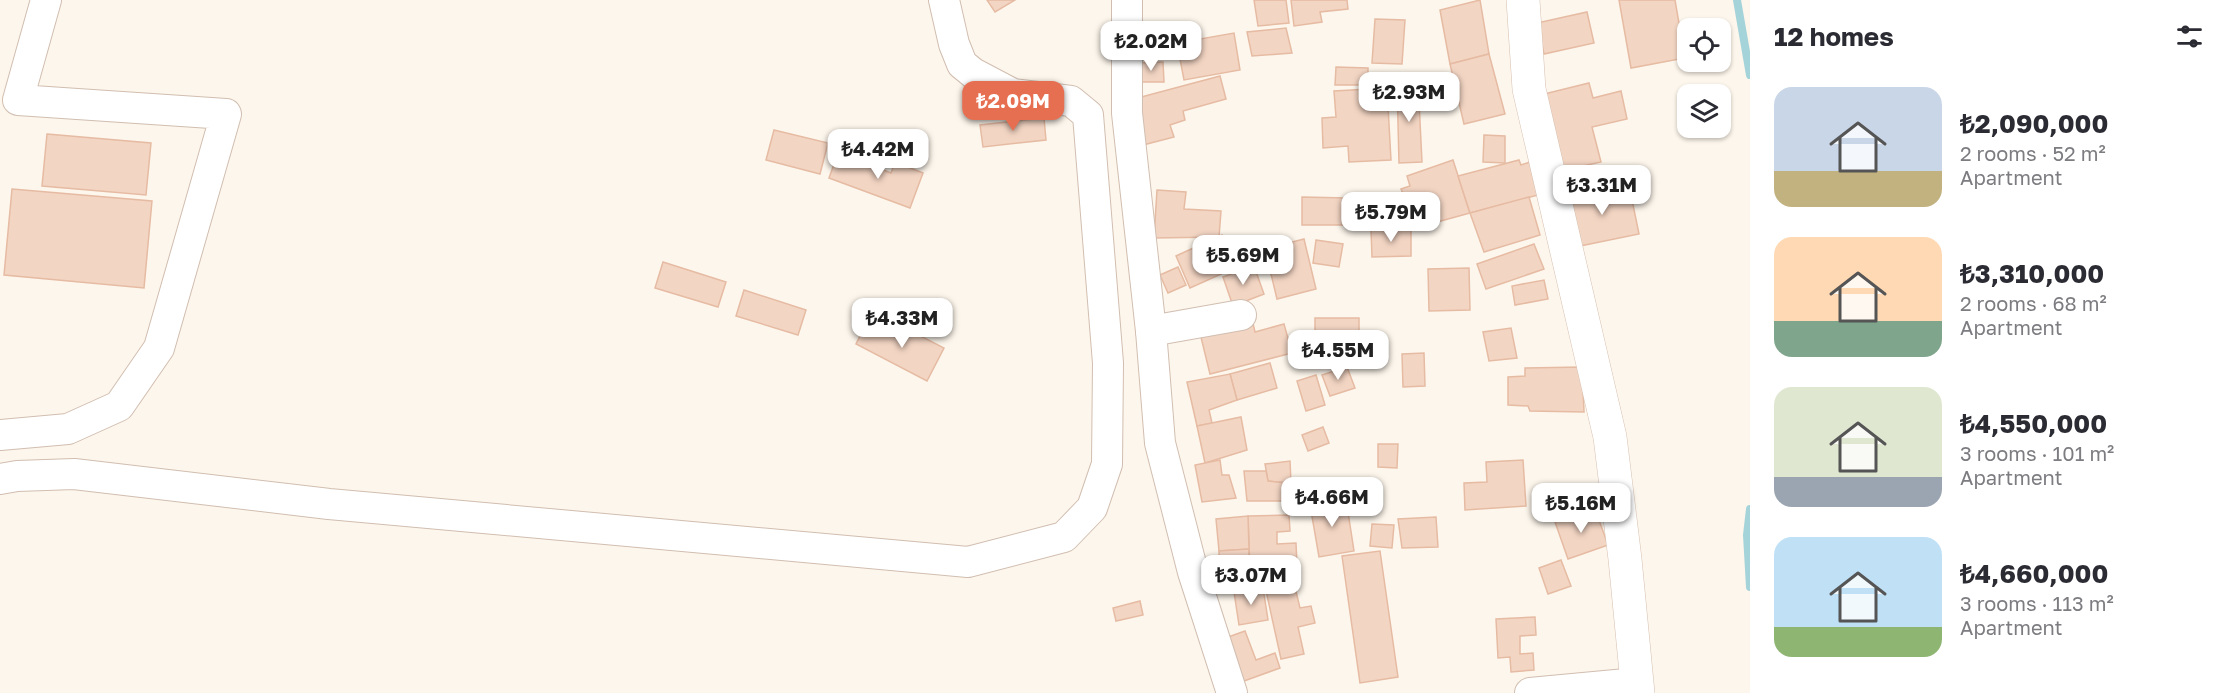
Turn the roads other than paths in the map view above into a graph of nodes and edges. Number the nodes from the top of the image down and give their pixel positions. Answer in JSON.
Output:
{"nodes":[{"id":1,"x":46,"y":0,"type":"edge"},
{"id":2,"x":944,"y":0,"type":"edge"},
{"id":3,"x":1127,"y":0,"type":"edge"},
{"id":4,"x":1523,"y":0,"type":"edge"},
{"id":5,"x":1241,"y":315,"type":"dead end"},
{"id":6,"x":1151,"y":331,"type":"junction"},
{"id":7,"x":0,"y":435,"type":"edge"},
{"id":8,"x":0,"y":479,"type":"edge"},
{"id":9,"x":1638,"y":688,"type":"edge"},
{"id":10,"x":1232,"y":693,"type":"edge"},
{"id":11,"x":1530,"y":693,"type":"edge"}],
"edges":[{"from":1,"to":7,"type":"street"},
{"from":2,"to":8,"type":"street"},
{"from":3,"to":6,"type":"street"},
{"from":4,"to":9,"type":"street"},
{"from":5,"to":6,"type":"street"},
{"from":6,"to":10,"type":"street"},
{"from":9,"to":11,"type":"street"}]}
